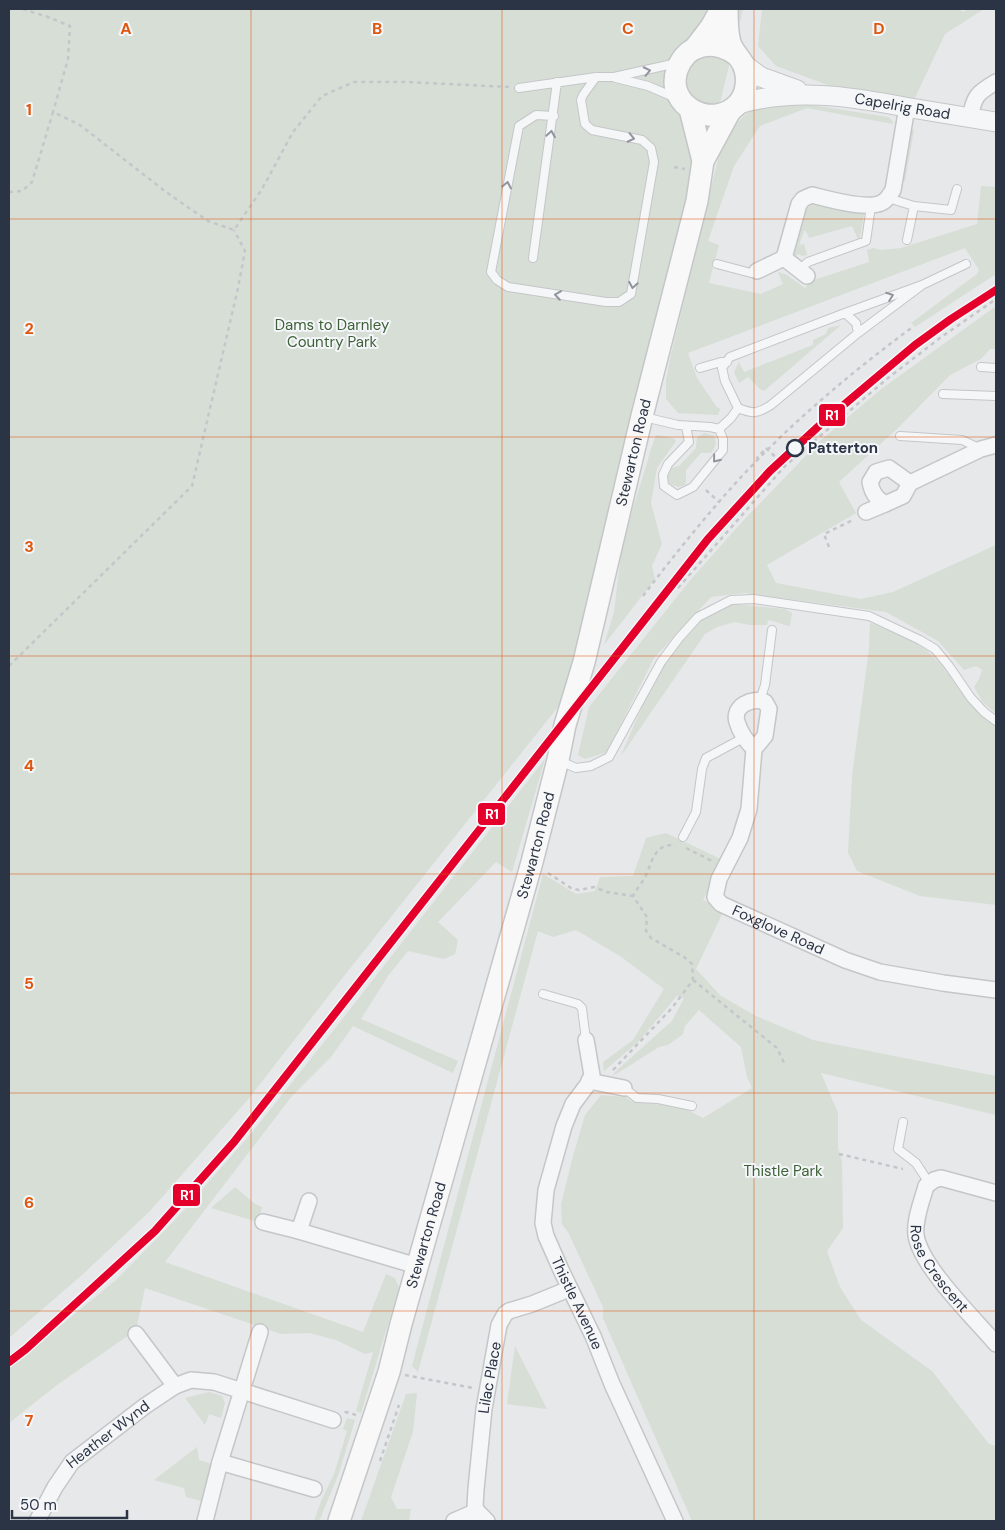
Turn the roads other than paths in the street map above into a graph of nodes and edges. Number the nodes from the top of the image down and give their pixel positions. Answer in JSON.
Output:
{"nodes":[{"id":1,"x":720,"y":9,"type":"edge"},
{"id":2,"x":727,"y":9,"type":"edge"},
{"id":3,"x":688,"y":55,"type":"junction"},
{"id":4,"x":739,"y":59,"type":"junction"},
{"id":5,"x":596,"y":77,"type":"junction"},
{"id":6,"x":614,"y":77,"type":"junction"},
{"id":7,"x":557,"y":82,"type":"junction"},
{"id":8,"x":996,"y":82,"type":"edge"},
{"id":9,"x":519,"y":88,"type":"road end"},
{"id":10,"x":810,"y":94,"type":"junction"},
{"id":11,"x":686,"y":106,"type":"junction"},
{"id":12,"x":734,"y":107,"type":"junction"},
{"id":13,"x":907,"y":107,"type":"junction"},
{"id":14,"x":554,"y":116,"type":"junction"},
{"id":15,"x":970,"y":118,"type":"junction"},
{"id":16,"x":996,"y":122,"type":"edge"},
{"id":17,"x":703,"y":161,"type":"junction"},
{"id":18,"x":957,"y":189,"type":"dead end"},
{"id":19,"x":888,"y":198,"type":"junction"},
{"id":20,"x":871,"y":206,"type":"junction"},
{"id":21,"x":914,"y":206,"type":"junction"},
{"id":22,"x":907,"y":240,"type":"dead end"},
{"id":23,"x":533,"y":258,"type":"dead end"},
{"id":24,"x":784,"y":258,"type":"junction"},
{"id":25,"x":717,"y":264,"type":"dead end"},
{"id":26,"x":966,"y":264,"type":"dead end"},
{"id":27,"x":757,"y":271,"type":"joint"},
{"id":28,"x":803,"y":273,"type":"joint"},
{"id":29,"x":922,"y":285,"type":"junction"},
{"id":30,"x":845,"y":313,"type":"junction"},
{"id":31,"x":858,"y":334,"type":"junction"},
{"id":32,"x":727,"y":362,"type":"junction"},
{"id":33,"x":981,"y":367,"type":"dead end"},
{"id":34,"x":700,"y":368,"type":"dead end"},
{"id":35,"x":996,"y":368,"type":"edge"},
{"id":36,"x":943,"y":394,"type":"dead end"},
{"id":37,"x":996,"y":396,"type":"edge"},
{"id":38,"x":738,"y":408,"type":"junction"},
{"id":39,"x":642,"y":416,"type":"junction"},
{"id":40,"x":686,"y":426,"type":"junction"},
{"id":41,"x":719,"y":429,"type":"junction"},
{"id":42,"x":900,"y":436,"type":"dead end"},
{"id":43,"x":996,"y":445,"type":"edge"},
{"id":44,"x":981,"y":449,"type":"junction"},
{"id":45,"x":910,"y":483,"type":"junction"},
{"id":46,"x":885,"y":504,"type":"junction"},
{"id":47,"x":866,"y":512,"type":"road end"},
{"id":48,"x":772,"y":630,"type":"dead end"},
{"id":49,"x":760,"y":700,"type":"junction"},
{"id":50,"x":996,"y":721,"type":"edge"},
{"id":51,"x":749,"y":743,"type":"junction"},
{"id":52,"x":558,"y":760,"type":"junction"},
{"id":53,"x":683,"y":837,"type":"dead end"},
{"id":54,"x":996,"y":990,"type":"edge"},
{"id":55,"x":543,"y":994,"type":"dead end"},
{"id":56,"x":586,"y":1040,"type":"joint"},
{"id":57,"x":597,"y":1082,"type":"junction"},
{"id":58,"x":624,"y":1088,"type":"joint"},
{"id":59,"x":692,"y":1106,"type":"dead end"},
{"id":60,"x":903,"y":1122,"type":"dead end"},
{"id":61,"x":928,"y":1184,"type":"junction"},
{"id":62,"x":996,"y":1193,"type":"edge"},
{"id":63,"x":310,"y":1201,"type":"dead end"},
{"id":64,"x":263,"y":1222,"type":"dead end"},
{"id":65,"x":299,"y":1231,"type":"junction"},
{"id":66,"x":417,"y":1266,"type":"junction"},
{"id":67,"x":569,"y":1288,"type":"junction"},
{"id":68,"x":260,"y":1332,"type":"dead end"},
{"id":69,"x":136,"y":1334,"type":"dead end"},
{"id":70,"x":996,"y":1344,"type":"edge"},
{"id":71,"x":175,"y":1386,"type":"junction"},
{"id":72,"x":241,"y":1391,"type":"junction"},
{"id":73,"x":333,"y":1420,"type":"dead end"},
{"id":74,"x":220,"y":1462,"type":"junction"},
{"id":75,"x":314,"y":1489,"type":"dead end"},
{"id":76,"x":482,"y":1516,"type":"edge"},
{"id":77,"x":37,"y":1521,"type":"edge"},
{"id":78,"x":205,"y":1521,"type":"edge"},
{"id":79,"x":339,"y":1521,"type":"edge"},
{"id":80,"x":454,"y":1521,"type":"edge"},
{"id":81,"x":675,"y":1521,"type":"edge"}],
"edges":[{"from":1,"to":3,"type":"main road","name":"Stewarton Road"},
{"from":2,"to":4,"type":"main road","name":"Stewarton Road"},
{"from":3,"to":4,"type":"main road"},
{"from":6,"to":3,"type":"lane","one_way":true},
{"from":3,"to":11,"type":"main road","name":"Stewarton Road"},
{"from":4,"to":10,"type":"street","name":"Capelrig Road"},
{"from":4,"to":12,"type":"main road","name":"Stewarton Road"},
{"from":5,"to":6,"type":"lane"},
{"from":5,"to":7,"type":"lane"},
{"from":5,"to":14,"type":"lane","one_way":true},
{"from":6,"to":11,"type":"lane"},
{"from":7,"to":9,"type":"lane"},
{"from":7,"to":14,"type":"lane"},
{"from":8,"to":15,"type":"street"},
{"from":10,"to":12,"type":"street","name":"Capelrig Road"},
{"from":10,"to":13,"type":"street","name":"Capelrig Road"},
{"from":11,"to":12,"type":"main road"},
{"from":11,"to":17,"type":"main road","name":"Stewarton Road"},
{"from":12,"to":17,"type":"main road","name":"Stewarton Road"},
{"from":13,"to":15,"type":"street","name":"Capelrig Road"},
{"from":13,"to":19,"type":"street"},
{"from":23,"to":14,"type":"lane","one_way":true},
{"from":15,"to":16,"type":"street","name":"Capelrig Road"},
{"from":17,"to":39,"type":"main road","name":"Stewarton Road"},
{"from":18,"to":21,"type":"lane"},
{"from":19,"to":20,"type":"street"},
{"from":19,"to":21,"type":"lane"},
{"from":20,"to":24,"type":"street"},
{"from":20,"to":28,"type":"lane"},
{"from":21,"to":22,"type":"lane"},
{"from":24,"to":27,"type":"street"},
{"from":24,"to":28,"type":"street"},
{"from":25,"to":27,"type":"lane"},
{"from":26,"to":29,"type":"lane"},
{"from":30,"to":29,"type":"lane","one_way":true},
{"from":29,"to":31,"type":"lane"},
{"from":30,"to":31,"type":"lane"},
{"from":30,"to":32,"type":"lane"},
{"from":31,"to":38,"type":"lane"},
{"from":32,"to":34,"type":"lane"},
{"from":32,"to":38,"type":"lane"},
{"from":33,"to":35,"type":"lane"},
{"from":36,"to":37,"type":"lane"},
{"from":38,"to":41,"type":"lane"},
{"from":39,"to":40,"type":"lane"},
{"from":39,"to":52,"type":"main road","name":"Stewarton Road"},
{"from":40,"to":41,"type":"lane"},
{"from":41,"to":40,"type":"lane","one_way":true},
{"from":42,"to":44,"type":"lane"},
{"from":43,"to":44,"type":"street"},
{"from":44,"to":45,"type":"street"},
{"from":45,"to":46,"type":"street"},
{"from":45,"to":46,"type":"street"},
{"from":46,"to":47,"type":"street"},
{"from":48,"to":49,"type":"lane"},
{"from":49,"to":51,"type":"street","name":"Foxglove Road"},
{"from":49,"to":51,"type":"street","name":"Foxglove Road"},
{"from":50,"to":52,"type":"lane"},
{"from":51,"to":53,"type":"lane"},
{"from":51,"to":54,"type":"street","name":"Foxglove Road"},
{"from":52,"to":66,"type":"main road","name":"Stewarton Road"},
{"from":55,"to":56,"type":"lane"},
{"from":56,"to":57,"type":"street"},
{"from":57,"to":58,"type":"street"},
{"from":57,"to":67,"type":"street","name":"Thistle Avenue"},
{"from":58,"to":59,"type":"lane"},
{"from":60,"to":61,"type":"lane"},
{"from":61,"to":62,"type":"street"},
{"from":61,"to":70,"type":"street","name":"Rose Crescent"},
{"from":63,"to":65,"type":"street"},
{"from":64,"to":65,"type":"street"},
{"from":65,"to":66,"type":"street"},
{"from":66,"to":79,"type":"main road","name":"Stewarton Road"},
{"from":67,"to":76,"type":"street","name":"Lilac Place"},
{"from":67,"to":81,"type":"street","name":"Thistle Avenue"},
{"from":68,"to":72,"type":"street"},
{"from":69,"to":71,"type":"street"},
{"from":71,"to":72,"type":"street","name":"Heather Wynd"},
{"from":71,"to":77,"type":"street","name":"Heather Wynd"},
{"from":72,"to":73,"type":"street","name":"Heather Wynd"},
{"from":72,"to":74,"type":"street"},
{"from":74,"to":75,"type":"street"},
{"from":74,"to":78,"type":"street"},
{"from":76,"to":80,"type":"street","name":"Lilac Place"}]}
